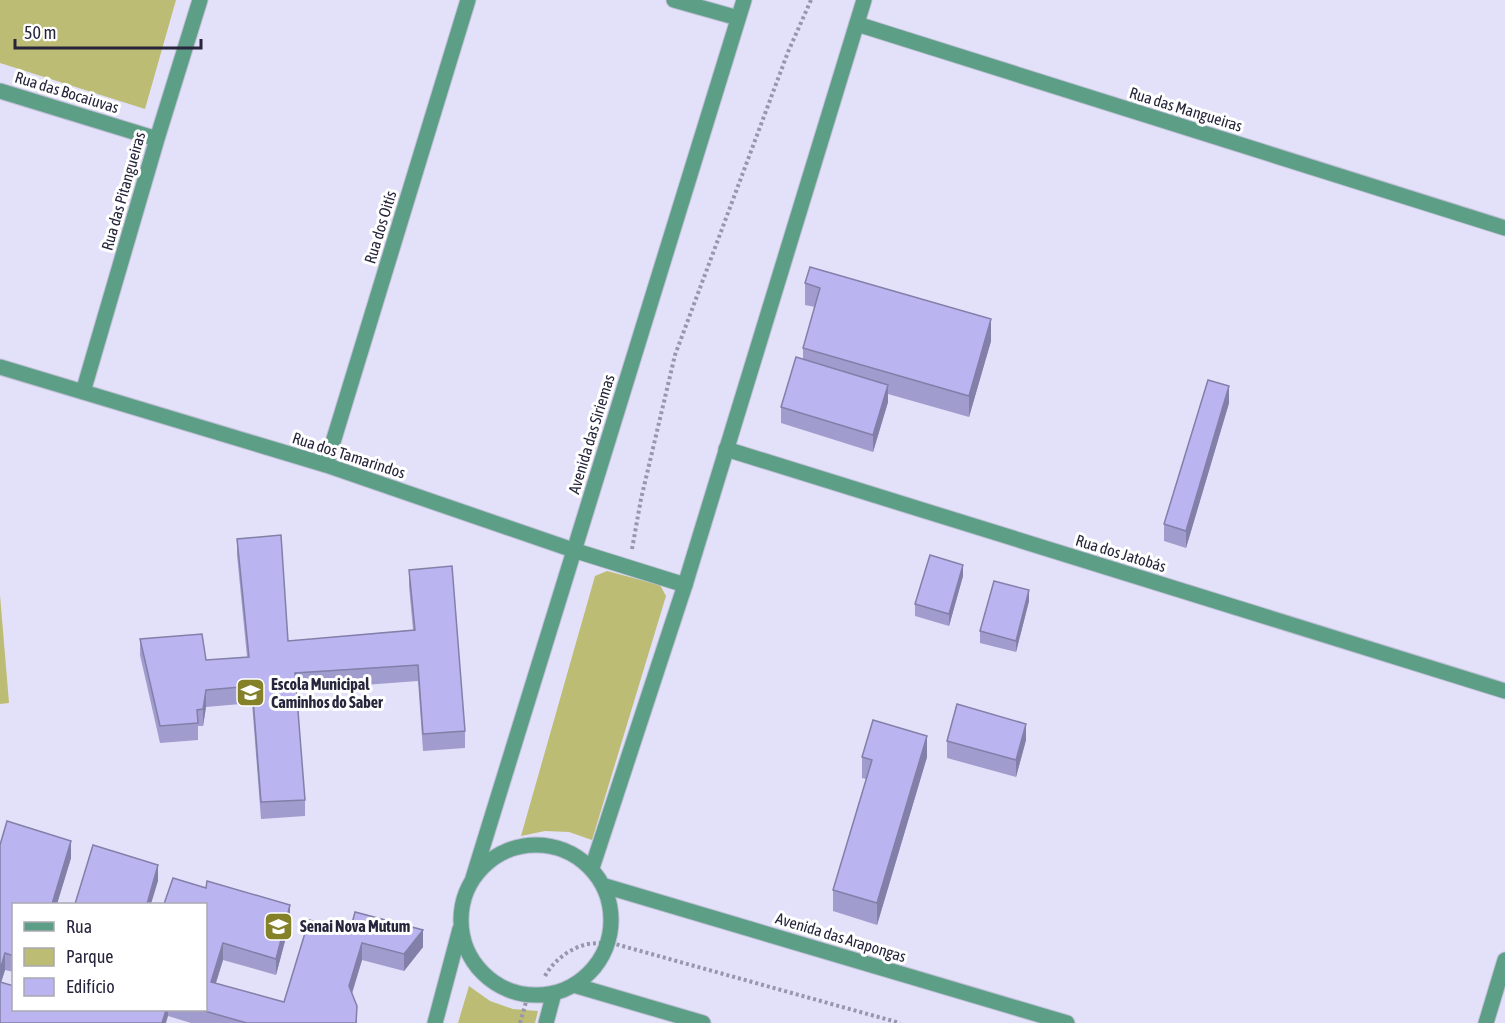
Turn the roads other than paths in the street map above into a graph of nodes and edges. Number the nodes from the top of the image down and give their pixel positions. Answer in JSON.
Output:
{"nodes":[{"id":1,"x":200,"y":0,"type":"edge"},
{"id":2,"x":468,"y":0,"type":"edge"},
{"id":3,"x":674,"y":0,"type":"edge"},
{"id":4,"x":744,"y":0,"type":"edge"},
{"id":5,"x":864,"y":0,"type":"edge"},
{"id":6,"x":738,"y":18,"type":"junction"},
{"id":7,"x":857,"y":24,"type":"junction"},
{"id":8,"x":0,"y":91,"type":"edge"},
{"id":9,"x":157,"y":139,"type":"junction"},
{"id":10,"x":1505,"y":228,"type":"edge"},
{"id":11,"x":0,"y":367,"type":"edge"},
{"id":12,"x":83,"y":392,"type":"junction"},
{"id":13,"x":726,"y":449,"type":"junction"},
{"id":14,"x":326,"y":465,"type":"junction"},
{"id":15,"x":573,"y":550,"type":"junction"},
{"id":16,"x":685,"y":585,"type":"junction"},
{"id":17,"x":1505,"y":691,"type":"edge"},
{"id":18,"x":592,"y":868,"type":"junction"},
{"id":19,"x":473,"y":878,"type":"junction"},
{"id":20,"x":605,"y":886,"type":"junction"},
{"id":21,"x":461,"y":926,"type":"junction"},
{"id":22,"x":1505,"y":960,"type":"edge"},
{"id":23,"x":577,"y":986,"type":"junction"},
{"id":24,"x":554,"y":993,"type":"junction"},
{"id":25,"x":435,"y":1023,"type":"edge"},
{"id":26,"x":546,"y":1023,"type":"edge"},
{"id":27,"x":703,"y":1023,"type":"edge"},
{"id":28,"x":1067,"y":1023,"type":"edge"},
{"id":29,"x":1486,"y":1023,"type":"edge"}],
"edges":[{"from":1,"to":9,"type":"street","name":"Rua das Pitangueiras"},
{"from":2,"to":14,"type":"street","name":"Rua dos Oitís"},
{"from":3,"to":6,"type":"street"},
{"from":4,"to":6,"type":"street","name":"Avenida das Siriemas"},
{"from":5,"to":7,"type":"street"},
{"from":6,"to":15,"type":"street","name":"Avenida das Siriemas"},
{"from":7,"to":10,"type":"street","name":"Rua das Mangueiras"},
{"from":7,"to":13,"type":"street"},
{"from":8,"to":9,"type":"street","name":"Rua das Bocaiuvas"},
{"from":9,"to":12,"type":"street","name":"Rua das Pitangueiras"},
{"from":11,"to":12,"type":"street","name":"Rua dos Tamarindos"},
{"from":12,"to":14,"type":"street","name":"Rua dos Tamarindos"},
{"from":13,"to":16,"type":"street"},
{"from":13,"to":17,"type":"street","name":"Rua dos Jatobás"},
{"from":14,"to":15,"type":"street","name":"Rua dos Tamarindos"},
{"from":15,"to":16,"type":"street","name":"Rua dos Tamarindos"},
{"from":15,"to":19,"type":"street","name":"Avenida das Siriemas"},
{"from":16,"to":18,"type":"street"},
{"from":18,"to":19,"type":"street"},
{"from":18,"to":20,"type":"street"},
{"from":19,"to":21,"type":"street"},
{"from":20,"to":23,"type":"street"},
{"from":20,"to":28,"type":"street","name":"Avenida das Arapongas"},
{"from":21,"to":24,"type":"street"},
{"from":21,"to":25,"type":"street"},
{"from":22,"to":29,"type":"street"},
{"from":23,"to":24,"type":"street"},
{"from":23,"to":27,"type":"street"},
{"from":24,"to":26,"type":"street"}]}
